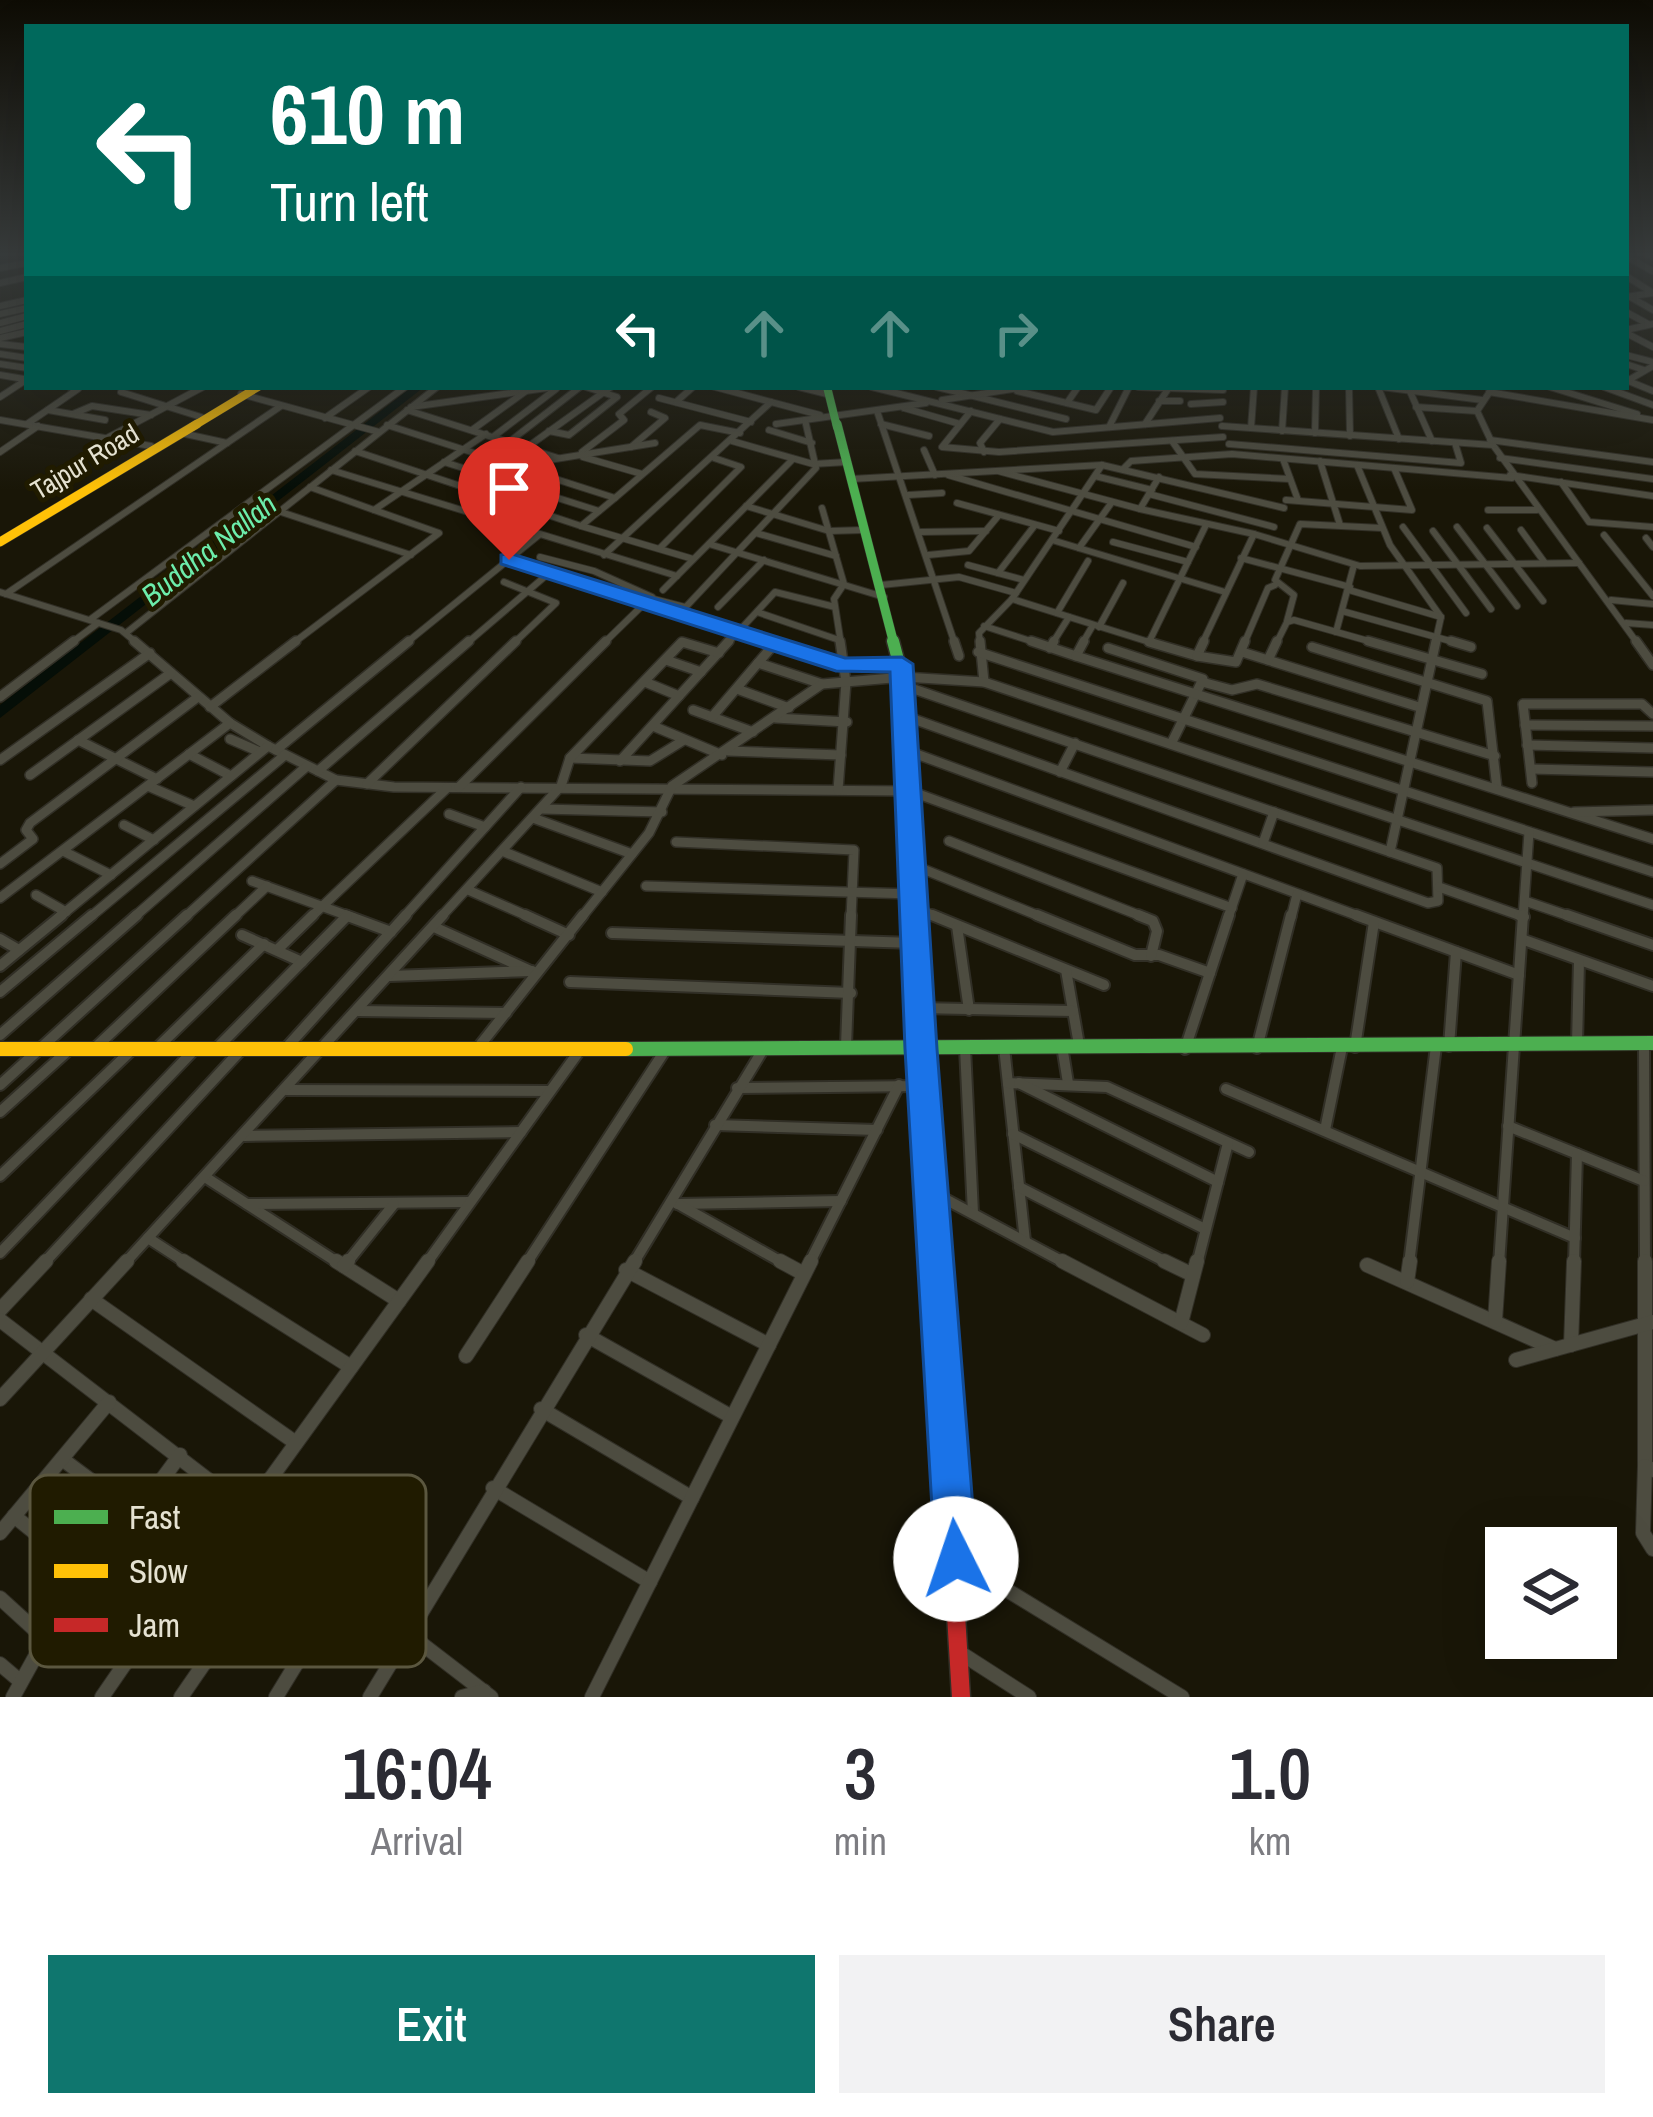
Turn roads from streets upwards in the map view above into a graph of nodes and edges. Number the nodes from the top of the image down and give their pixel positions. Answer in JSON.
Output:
{"nodes":[{"id":1,"x":1629,"y":361,"type":"edge"},
{"id":2,"x":1653,"y":364,"type":"edge"},
{"id":3,"x":1644,"y":370,"type":"junction"},
{"id":4,"x":1629,"y":379,"type":"edge"},
{"id":5,"x":72,"y":390,"type":"edge"},
{"id":6,"x":130,"y":390,"type":"edge"},
{"id":7,"x":197,"y":390,"type":"edge"},
{"id":8,"x":364,"y":390,"type":"edge"},
{"id":9,"x":401,"y":390,"type":"edge"},
{"id":10,"x":432,"y":390,"type":"edge"},
{"id":11,"x":534,"y":390,"type":"edge"},
{"id":12,"x":553,"y":390,"type":"edge"},
{"id":13,"x":579,"y":390,"type":"edge"},
{"id":14,"x":608,"y":390,"type":"edge"},
{"id":15,"x":648,"y":390,"type":"edge"},
{"id":16,"x":690,"y":390,"type":"edge"},
{"id":17,"x":739,"y":390,"type":"edge"},
{"id":18,"x":827,"y":390,"type":"edge"},
{"id":19,"x":884,"y":390,"type":"edge"},
{"id":20,"x":957,"y":390,"type":"edge"},
{"id":21,"x":1010,"y":390,"type":"edge"},
{"id":22,"x":1076,"y":390,"type":"edge"},
{"id":23,"x":1109,"y":390,"type":"edge"},
{"id":24,"x":1132,"y":390,"type":"edge"},
{"id":25,"x":1167,"y":390,"type":"edge"},
{"id":26,"x":1223,"y":390,"type":"edge"},
{"id":27,"x":1254,"y":390,"type":"edge"},
{"id":28,"x":1285,"y":390,"type":"edge"},
{"id":29,"x":1316,"y":390,"type":"edge"},
{"id":30,"x":1349,"y":390,"type":"edge"},
{"id":31,"x":1381,"y":390,"type":"edge"},
{"id":32,"x":1409,"y":390,"type":"edge"},
{"id":33,"x":1490,"y":390,"type":"edge"},
{"id":34,"x":1496,"y":390,"type":"edge"},
{"id":35,"x":1566,"y":390,"type":"edge"},
{"id":36,"x":1612,"y":390,"type":"edge"},
{"id":37,"x":249,"y":391,"type":"edge"},
{"id":38,"x":526,"y":391,"type":"junction"},
{"id":39,"x":1443,"y":391,"type":"edge"},
{"id":40,"x":972,"y":396,"type":"junction"},
{"id":41,"x":658,"y":398,"type":"dead end"},
{"id":42,"x":1482,"y":400,"type":"junction"},
{"id":43,"x":1159,"y":401,"type":"junction"},
{"id":44,"x":1180,"y":401,"type":"dead end"},
{"id":45,"x":676,"y":402,"type":"junction"},
{"id":46,"x":771,"y":402,"type":"junction"},
{"id":47,"x":933,"y":402,"type":"junction"},
{"id":48,"x":1222,"y":402,"type":"junction"},
{"id":49,"x":1067,"y":403,"type":"junction"},
{"id":50,"x":1192,"y":404,"type":"dead end"},
{"id":51,"x":1653,"y":405,"type":"edge"},
{"id":52,"x":281,"y":406,"type":"junction"},
{"id":53,"x":1416,"y":406,"type":"junction"},
{"id":54,"x":166,"y":407,"type":"junction"},
{"id":55,"x":899,"y":407,"type":"junction"},
{"id":56,"x":106,"y":408,"type":"junction"},
{"id":57,"x":409,"y":409,"type":"junction"},
{"id":58,"x":48,"y":410,"type":"junction"},
{"id":59,"x":877,"y":410,"type":"junction"},
{"id":60,"x":1096,"y":410,"type":"junction"},
{"id":61,"x":970,"y":411,"type":"junction"},
{"id":62,"x":1477,"y":411,"type":"junction"},
{"id":63,"x":651,"y":412,"type":"dead end"},
{"id":64,"x":73,"y":414,"type":"junction"},
{"id":65,"x":151,"y":415,"type":"junction"},
{"id":66,"x":201,"y":417,"type":"junction"},
{"id":67,"x":831,"y":417,"type":"junction"},
{"id":68,"x":325,"y":418,"type":"junction"},
{"id":69,"x":1000,"y":419,"type":"junction"},
{"id":70,"x":1066,"y":419,"type":"dead end"},
{"id":71,"x":0,"y":420,"type":"edge"},
{"id":72,"x":105,"y":420,"type":"dead end"},
{"id":73,"x":1653,"y":420,"type":"edge"},
{"id":74,"x":805,"y":421,"type":"junction"},
{"id":75,"x":751,"y":422,"type":"junction"},
{"id":76,"x":1221,"y":422,"type":"junction"},
{"id":77,"x":27,"y":424,"type":"junction"},
{"id":78,"x":881,"y":424,"type":"junction"},
{"id":79,"x":960,"y":424,"type":"junction"},
{"id":80,"x":1145,"y":424,"type":"junction"},
{"id":81,"x":387,"y":425,"type":"junction"},
{"id":82,"x":38,"y":426,"type":"junction"},
{"id":83,"x":356,"y":426,"type":"junction"},
{"id":84,"x":1029,"y":426,"type":"junction"},
{"id":85,"x":1109,"y":427,"type":"junction"},
{"id":86,"x":1251,"y":428,"type":"junction"},
{"id":87,"x":1088,"y":429,"type":"junction"},
{"id":88,"x":472,"y":430,"type":"junction"},
{"id":89,"x":1282,"y":430,"type":"junction"},
{"id":90,"x":376,"y":431,"type":"junction"},
{"id":91,"x":550,"y":431,"type":"junction"},
{"id":92,"x":181,"y":433,"type":"junction"},
{"id":93,"x":740,"y":433,"type":"junction"},
{"id":94,"x":1315,"y":433,"type":"junction"},
{"id":95,"x":490,"y":436,"type":"junction"},
{"id":96,"x":929,"y":436,"type":"dead end"},
{"id":97,"x":1350,"y":436,"type":"junction"},
{"id":98,"x":107,"y":438,"type":"junction"},
{"id":99,"x":1399,"y":439,"type":"junction"},
{"id":100,"x":1226,"y":440,"type":"junction"},
{"id":101,"x":732,"y":441,"type":"junction"},
{"id":102,"x":1172,"y":441,"type":"junction"},
{"id":103,"x":1432,"y":441,"type":"junction"},
{"id":104,"x":509,"y":442,"type":"junction"},
{"id":105,"x":1491,"y":442,"type":"junction"},
{"id":106,"x":227,"y":443,"type":"junction"},
{"id":107,"x":655,"y":443,"type":"dead end"},
{"id":108,"x":812,"y":443,"type":"junction"},
{"id":109,"x":1455,"y":443,"type":"junction"},
{"id":110,"x":152,"y":446,"type":"junction"},
{"id":111,"x":627,"y":447,"type":"junction"},
{"id":112,"x":528,"y":448,"type":"junction"},
{"id":113,"x":464,"y":449,"type":"junction"},
{"id":114,"x":924,"y":450,"type":"dead end"},
{"id":115,"x":1316,"y":450,"type":"junction"},
{"id":116,"x":1021,"y":451,"type":"junction"},
{"id":117,"x":0,"y":452,"type":"edge"},
{"id":118,"x":355,"y":452,"type":"junction"},
{"id":119,"x":961,"y":452,"type":"junction"},
{"id":120,"x":985,"y":453,"type":"junction"},
{"id":121,"x":578,"y":455,"type":"junction"},
{"id":122,"x":1240,"y":455,"type":"junction"},
{"id":123,"x":558,"y":458,"type":"junction"},
{"id":124,"x":662,"y":458,"type":"junction"},
{"id":125,"x":714,"y":458,"type":"junction"},
{"id":126,"x":1184,"y":458,"type":"junction"},
{"id":127,"x":1500,"y":458,"type":"junction"},
{"id":128,"x":793,"y":459,"type":"junction"},
{"id":129,"x":1283,"y":459,"type":"junction"},
{"id":130,"x":444,"y":462,"type":"junction"},
{"id":131,"x":847,"y":462,"type":"junction"},
{"id":132,"x":1321,"y":462,"type":"junction"},
{"id":133,"x":1653,"y":462,"type":"edge"},
{"id":134,"x":1459,"y":463,"type":"junction"},
{"id":135,"x":512,"y":464,"type":"junction"},
{"id":136,"x":817,"y":465,"type":"junction"},
{"id":137,"x":1102,"y":465,"type":"junction"},
{"id":138,"x":1357,"y":465,"type":"junction"},
{"id":139,"x":1028,"y":467,"type":"junction"},
{"id":140,"x":1394,"y":468,"type":"junction"},
{"id":141,"x":987,"y":469,"type":"junction"},
{"id":142,"x":1123,"y":469,"type":"junction"},
{"id":143,"x":332,"y":470,"type":"junction"},
{"id":144,"x":963,"y":471,"type":"junction"},
{"id":145,"x":1463,"y":473,"type":"junction"},
{"id":146,"x":947,"y":474,"type":"junction"},
{"id":147,"x":425,"y":475,"type":"junction"},
{"id":148,"x":642,"y":475,"type":"junction"},
{"id":149,"x":935,"y":475,"type":"junction"},
{"id":150,"x":1095,"y":476,"type":"junction"},
{"id":151,"x":1511,"y":476,"type":"junction"},
{"id":152,"x":902,"y":477,"type":"junction"},
{"id":153,"x":1159,"y":477,"type":"junction"},
{"id":154,"x":851,"y":479,"type":"junction"},
{"id":155,"x":1290,"y":479,"type":"junction"},
{"id":156,"x":1653,"y":479,"type":"edge"},
{"id":157,"x":1561,"y":482,"type":"junction"},
{"id":158,"x":310,"y":487,"type":"junction"},
{"id":159,"x":1150,"y":492,"type":"junction"},
{"id":160,"x":398,"y":493,"type":"junction"},
{"id":161,"x":942,"y":493,"type":"dead end"},
{"id":162,"x":1084,"y":494,"type":"junction"},
{"id":163,"x":1639,"y":494,"type":"junction"},
{"id":164,"x":908,"y":495,"type":"junction"},
{"id":165,"x":1653,"y":496,"type":"edge"},
{"id":166,"x":615,"y":497,"type":"junction"},
{"id":167,"x":1298,"y":500,"type":"junction"},
{"id":168,"x":1112,"y":502,"type":"junction"},
{"id":169,"x":1332,"y":503,"type":"junction"},
{"id":170,"x":746,"y":506,"type":"junction"},
{"id":171,"x":1371,"y":506,"type":"junction"},
{"id":172,"x":822,"y":508,"type":"dead end"},
{"id":173,"x":1140,"y":509,"type":"junction"},
{"id":174,"x":374,"y":510,"type":"junction"},
{"id":175,"x":1488,"y":510,"type":"dead end"},
{"id":176,"x":1537,"y":510,"type":"junction"},
{"id":177,"x":1653,"y":510,"type":"edge"},
{"id":178,"x":278,"y":511,"type":"junction"},
{"id":179,"x":599,"y":511,"type":"junction"},
{"id":180,"x":1071,"y":512,"type":"junction"},
{"id":181,"x":463,"y":514,"type":"junction"},
{"id":182,"x":773,"y":514,"type":"junction"},
{"id":183,"x":999,"y":515,"type":"junction"},
{"id":184,"x":1100,"y":520,"type":"junction"},
{"id":185,"x":1340,"y":524,"type":"junction"},
{"id":186,"x":1034,"y":525,"type":"junction"},
{"id":187,"x":1206,"y":525,"type":"junction"},
{"id":188,"x":581,"y":526,"type":"junction"},
{"id":189,"x":1274,"y":526,"type":"dead end"},
{"id":190,"x":1653,"y":526,"type":"edge"},
{"id":191,"x":1403,"y":527,"type":"dead end"},
{"id":192,"x":1457,"y":527,"type":"dead end"},
{"id":193,"x":1382,"y":528,"type":"junction"},
{"id":194,"x":1487,"y":528,"type":"dead end"},
{"id":195,"x":864,"y":530,"type":"junction"},
{"id":196,"x":1521,"y":530,"type":"dead end"},
{"id":197,"x":829,"y":531,"type":"junction"},
{"id":198,"x":964,"y":531,"type":"junction"},
{"id":199,"x":986,"y":531,"type":"junction"},
{"id":200,"x":1433,"y":531,"type":"dead end"},
{"id":201,"x":756,"y":532,"type":"junction"},
{"id":202,"x":920,"y":532,"type":"junction"},
{"id":203,"x":439,"y":533,"type":"junction"},
{"id":204,"x":1254,"y":534,"type":"junction"},
{"id":205,"x":539,"y":535,"type":"junction"},
{"id":206,"x":1604,"y":535,"type":"dead end"},
{"id":207,"x":623,"y":536,"type":"junction"},
{"id":208,"x":1056,"y":536,"type":"junction"},
{"id":209,"x":1646,"y":538,"type":"dead end"},
{"id":210,"x":0,"y":540,"type":"edge"},
{"id":211,"x":709,"y":544,"type":"junction"},
{"id":212,"x":1291,"y":544,"type":"junction"},
{"id":213,"x":1196,"y":547,"type":"junction"},
{"id":214,"x":1653,"y":547,"type":"edge"},
{"id":215,"x":660,"y":548,"type":"junction"},
{"id":216,"x":1079,"y":548,"type":"junction"},
{"id":217,"x":737,"y":552,"type":"junction"},
{"id":218,"x":411,"y":555,"type":"junction"},
{"id":219,"x":604,"y":555,"type":"junction"},
{"id":220,"x":928,"y":555,"type":"junction"},
{"id":221,"x":836,"y":556,"type":"junction"},
{"id":222,"x":1105,"y":556,"type":"junction"},
{"id":223,"x":539,"y":557,"type":"dead end"},
{"id":224,"x":1241,"y":558,"type":"junction"},
{"id":225,"x":693,"y":559,"type":"junction"},
{"id":226,"x":509,"y":560,"type":"junction"},
{"id":227,"x":764,"y":560,"type":"junction"},
{"id":228,"x":1088,"y":561,"type":"dead end"},
{"id":229,"x":1188,"y":562,"type":"junction"},
{"id":230,"x":1514,"y":563,"type":"junction"},
{"id":231,"x":1545,"y":563,"type":"junction"},
{"id":232,"x":1579,"y":563,"type":"junction"},
{"id":233,"x":1459,"y":564,"type":"junction"},
{"id":234,"x":1482,"y":564,"type":"junction"},
{"id":235,"x":968,"y":565,"type":"dead end"},
{"id":236,"x":1354,"y":565,"type":"junction"},
{"id":237,"x":1404,"y":565,"type":"junction"},
{"id":238,"x":1431,"y":565,"type":"junction"},
{"id":239,"x":1280,"y":568,"type":"junction"},
{"id":240,"x":549,"y":573,"type":"junction"},
{"id":241,"x":998,"y":573,"type":"junction"},
{"id":242,"x":676,"y":576,"type":"junction"},
{"id":243,"x":1181,"y":578,"type":"junction"},
{"id":244,"x":1638,"y":578,"type":"junction"},
{"id":245,"x":933,"y":579,"type":"junction"},
{"id":246,"x":1653,"y":579,"type":"edge"},
{"id":247,"x":1024,"y":580,"type":"junction"},
{"id":248,"x":504,"y":582,"type":"dead end"},
{"id":249,"x":844,"y":584,"type":"junction"},
{"id":250,"x":1123,"y":584,"type":"dead end"},
{"id":251,"x":1275,"y":585,"type":"junction"},
{"id":252,"x":1349,"y":589,"type":"junction"},
{"id":253,"x":663,"y":590,"type":"dead end"},
{"id":254,"x":528,"y":591,"type":"junction"},
{"id":255,"x":883,"y":591,"type":"junction"},
{"id":256,"x":1225,"y":592,"type":"junction"},
{"id":257,"x":3,"y":593,"type":"edge"},
{"id":258,"x":1014,"y":596,"type":"junction"},
{"id":259,"x":652,"y":597,"type":"junction"},
{"id":260,"x":1610,"y":600,"type":"junction"},
{"id":261,"x":1653,"y":600,"type":"edge"},
{"id":262,"x":1543,"y":602,"type":"dead end"},
{"id":263,"x":643,"y":605,"type":"junction"},
{"id":264,"x":1517,"y":606,"type":"dead end"},
{"id":265,"x":835,"y":607,"type":"junction"},
{"id":266,"x":718,"y":608,"type":"dead end"},
{"id":267,"x":684,"y":609,"type":"junction"},
{"id":268,"x":1491,"y":610,"type":"dead end"},
{"id":269,"x":1342,"y":611,"type":"junction"},
{"id":270,"x":757,"y":612,"type":"junction"},
{"id":271,"x":1057,"y":613,"type":"junction"},
{"id":272,"x":1466,"y":613,"type":"dead end"},
{"id":273,"x":1442,"y":616,"type":"junction"},
{"id":274,"x":1069,"y":617,"type":"junction"},
{"id":275,"x":97,"y":622,"type":"junction"},
{"id":276,"x":1287,"y":622,"type":"junction"},
{"id":277,"x":1626,"y":623,"type":"junction"},
{"id":278,"x":1653,"y":625,"type":"edge"},
{"id":279,"x":983,"y":626,"type":"junction"},
{"id":280,"x":1096,"y":626,"type":"junction"},
{"id":281,"x":739,"y":631,"type":"junction"},
{"id":282,"x":124,"y":632,"type":"junction"},
{"id":283,"x":1336,"y":632,"type":"junction"},
{"id":284,"x":1438,"y":637,"type":"junction"},
{"id":285,"x":839,"y":640,"type":"junction"},
{"id":286,"x":1149,"y":642,"type":"junction"},
{"id":287,"x":776,"y":643,"type":"junction"},
{"id":288,"x":1640,"y":646,"type":"junction"},
{"id":289,"x":1653,"y":646,"type":"edge"},
{"id":290,"x":1050,"y":647,"type":"junction"},
{"id":291,"x":1312,"y":647,"type":"dead end"},
{"id":292,"x":1471,"y":647,"type":"dead end"},
{"id":293,"x":1108,"y":648,"type":"dead end"},
{"id":294,"x":719,"y":652,"type":"junction"},
{"id":295,"x":978,"y":652,"type":"junction"},
{"id":296,"x":1242,"y":652,"type":"junction"},
{"id":297,"x":150,"y":653,"type":"junction"},
{"id":298,"x":959,"y":656,"type":"dead end"},
{"id":299,"x":1076,"y":656,"type":"junction"},
{"id":300,"x":1197,"y":656,"type":"junction"},
{"id":301,"x":666,"y":659,"type":"junction"},
{"id":302,"x":1268,"y":660,"type":"junction"},
{"id":303,"x":1431,"y":660,"type":"junction"},
{"id":304,"x":758,"y":663,"type":"junction"},
{"id":305,"x":1653,"y":665,"type":"edge"},
{"id":306,"x":844,"y":666,"type":"junction"},
{"id":307,"x":701,"y":671,"type":"junction"},
{"id":308,"x":171,"y":673,"type":"junction"},
{"id":309,"x":1482,"y":674,"type":"dead end"},
{"id":310,"x":904,"y":676,"type":"junction"},
{"id":311,"x":1425,"y":681,"type":"junction"},
{"id":312,"x":645,"y":682,"type":"junction"},
{"id":313,"x":846,"y":682,"type":"junction"},
{"id":314,"x":984,"y":682,"type":"junction"},
{"id":315,"x":1202,"y":682,"type":"junction"},
{"id":316,"x":822,"y":684,"type":"junction"},
{"id":317,"x":736,"y":689,"type":"junction"},
{"id":318,"x":1197,"y":693,"type":"junction"},
{"id":319,"x":679,"y":696,"type":"junction"},
{"id":320,"x":0,"y":697,"type":"edge"},
{"id":321,"x":198,"y":697,"type":"junction"},
{"id":322,"x":1419,"y":706,"type":"junction"},
{"id":323,"x":210,"y":707,"type":"junction"},
{"id":324,"x":789,"y":708,"type":"junction"},
{"id":325,"x":693,"y":710,"type":"dead end"},
{"id":326,"x":1653,"y":714,"type":"edge"},
{"id":327,"x":905,"y":716,"type":"junction"},
{"id":328,"x":712,"y":717,"type":"junction"},
{"id":329,"x":775,"y":718,"type":"junction"},
{"id":330,"x":1184,"y":718,"type":"junction"},
{"id":331,"x":847,"y":722,"type":"junction"},
{"id":332,"x":230,"y":723,"type":"junction"},
{"id":333,"x":1525,"y":725,"type":"junction"},
{"id":334,"x":653,"y":726,"type":"junction"},
{"id":335,"x":1653,"y":727,"type":"edge"},
{"id":336,"x":753,"y":732,"type":"junction"},
{"id":337,"x":1415,"y":734,"type":"junction"},
{"id":338,"x":230,"y":739,"type":"dead end"},
{"id":339,"x":78,"y":740,"type":"junction"},
{"id":340,"x":684,"y":740,"type":"junction"},
{"id":341,"x":1075,"y":743,"type":"junction"},
{"id":342,"x":1172,"y":744,"type":"junction"},
{"id":343,"x":1527,"y":746,"type":"junction"},
{"id":344,"x":1653,"y":748,"type":"edge"},
{"id":345,"x":272,"y":751,"type":"junction"},
{"id":346,"x":908,"y":751,"type":"junction"},
{"id":347,"x":725,"y":753,"type":"junction"},
{"id":348,"x":189,"y":754,"type":"junction"},
{"id":349,"x":841,"y":755,"type":"junction"},
{"id":350,"x":1495,"y":757,"type":"junction"},
{"id":351,"x":570,"y":758,"type":"junction"},
{"id":352,"x":116,"y":759,"type":"junction"},
{"id":353,"x":0,"y":760,"type":"edge"},
{"id":354,"x":620,"y":761,"type":"junction"},
{"id":355,"x":1407,"y":761,"type":"junction"},
{"id":356,"x":312,"y":769,"type":"junction"},
{"id":357,"x":1531,"y":769,"type":"junction"},
{"id":358,"x":1060,"y":772,"type":"junction"},
{"id":359,"x":1653,"y":772,"type":"edge"},
{"id":360,"x":30,"y":775,"type":"dead end"},
{"id":361,"x":231,"y":776,"type":"junction"},
{"id":362,"x":336,"y":780,"type":"junction"},
{"id":363,"x":152,"y":782,"type":"junction"},
{"id":364,"x":1532,"y":783,"type":"dead end"},
{"id":365,"x":366,"y":784,"type":"junction"},
{"id":366,"x":671,"y":786,"type":"junction"},
{"id":367,"x":521,"y":787,"type":"junction"},
{"id":368,"x":561,"y":787,"type":"junction"},
{"id":369,"x":453,"y":788,"type":"junction"},
{"id":370,"x":1403,"y":789,"type":"junction"},
{"id":371,"x":838,"y":790,"type":"junction"},
{"id":372,"x":1497,"y":790,"type":"junction"},
{"id":373,"x":910,"y":791,"type":"junction"},
{"id":374,"x":194,"y":806,"type":"junction"},
{"id":375,"x":1653,"y":810,"type":"edge"},
{"id":376,"x":662,"y":812,"type":"junction"},
{"id":377,"x":1274,"y":812,"type":"junction"},
{"id":378,"x":1568,"y":812,"type":"junction"},
{"id":379,"x":537,"y":813,"type":"junction"},
{"id":380,"x":449,"y":814,"type":"dead end"},
{"id":381,"x":1396,"y":821,"type":"junction"},
{"id":382,"x":124,"y":825,"type":"dead end"},
{"id":383,"x":485,"y":827,"type":"junction"},
{"id":384,"x":1529,"y":832,"type":"junction"},
{"id":385,"x":1653,"y":839,"type":"edge"},
{"id":386,"x":154,"y":840,"type":"junction"},
{"id":387,"x":950,"y":841,"type":"dead end"},
{"id":388,"x":676,"y":842,"type":"dead end"},
{"id":389,"x":1263,"y":843,"type":"junction"},
{"id":390,"x":63,"y":850,"type":"junction"},
{"id":391,"x":502,"y":851,"type":"junction"},
{"id":392,"x":1390,"y":852,"type":"junction"},
{"id":393,"x":632,"y":854,"type":"junction"},
{"id":394,"x":0,"y":864,"type":"edge"},
{"id":395,"x":1526,"y":864,"type":"junction"},
{"id":396,"x":913,"y":865,"type":"junction"},
{"id":397,"x":1653,"y":872,"type":"edge"},
{"id":398,"x":1243,"y":874,"type":"junction"},
{"id":399,"x":111,"y":875,"type":"junction"},
{"id":400,"x":252,"y":880,"type":"dead end"},
{"id":401,"x":267,"y":886,"type":"junction"},
{"id":402,"x":646,"y":886,"type":"dead end"},
{"id":403,"x":1439,"y":887,"type":"junction"},
{"id":404,"x":468,"y":890,"type":"junction"},
{"id":405,"x":602,"y":892,"type":"junction"},
{"id":406,"x":855,"y":892,"type":"junction"},
{"id":407,"x":1297,"y":894,"type":"junction"},
{"id":408,"x":36,"y":895,"type":"dead end"},
{"id":409,"x":0,"y":898,"type":"edge"},
{"id":410,"x":912,"y":900,"type":"junction"},
{"id":411,"x":1526,"y":901,"type":"junction"},
{"id":412,"x":1653,"y":905,"type":"edge"},
{"id":413,"x":321,"y":906,"type":"junction"},
{"id":414,"x":1232,"y":908,"type":"junction"},
{"id":415,"x":66,"y":912,"type":"junction"},
{"id":416,"x":346,"y":916,"type":"junction"},
{"id":417,"x":1524,"y":917,"type":"junction"},
{"id":418,"x":1374,"y":922,"type":"junction"},
{"id":419,"x":957,"y":926,"type":"junction"},
{"id":420,"x":434,"y":927,"type":"junction"},
{"id":421,"x":391,"y":932,"type":"junction"},
{"id":422,"x":612,"y":933,"type":"dead end"},
{"id":423,"x":242,"y":935,"type":"dead end"},
{"id":424,"x":569,"y":935,"type":"junction"},
{"id":425,"x":0,"y":939,"type":"edge"},
{"id":426,"x":1524,"y":940,"type":"junction"},
{"id":427,"x":854,"y":942,"type":"junction"},
{"id":428,"x":914,"y":943,"type":"junction"},
{"id":429,"x":264,"y":944,"type":"junction"},
{"id":430,"x":1653,"y":945,"type":"edge"},
{"id":431,"x":20,"y":950,"type":"junction"},
{"id":432,"x":277,"y":950,"type":"junction"},
{"id":433,"x":1456,"y":952,"type":"junction"},
{"id":434,"x":1151,"y":956,"type":"junction"},
{"id":435,"x":1580,"y":961,"type":"junction"},
{"id":436,"x":302,"y":962,"type":"junction"},
{"id":437,"x":0,"y":966,"type":"edge"},
{"id":438,"x":1066,"y":970,"type":"junction"},
{"id":439,"x":535,"y":973,"type":"junction"},
{"id":440,"x":1210,"y":973,"type":"junction"},
{"id":441,"x":1520,"y":975,"type":"junction"},
{"id":442,"x":390,"y":976,"type":"junction"},
{"id":443,"x":570,"y":982,"type":"dead end"},
{"id":444,"x":1104,"y":985,"type":"dead end"},
{"id":445,"x":1653,"y":986,"type":"edge"},
{"id":446,"x":0,"y":992,"type":"edge"},
{"id":447,"x":851,"y":993,"type":"junction"},
{"id":448,"x":918,"y":1008,"type":"junction"},
{"id":449,"x":969,"y":1010,"type":"junction"},
{"id":450,"x":358,"y":1011,"type":"junction"},
{"id":451,"x":1072,"y":1011,"type":"junction"},
{"id":452,"x":506,"y":1013,"type":"junction"},
{"id":453,"x":0,"y":1035,"type":"edge"},
{"id":454,"x":1648,"y":1043,"type":"edge"},
{"id":455,"x":1577,"y":1044,"type":"junction"},
{"id":456,"x":1513,"y":1045,"type":"junction"},
{"id":457,"x":846,"y":1046,"type":"junction"},
{"id":458,"x":1062,"y":1046,"type":"junction"},
{"id":459,"x":1079,"y":1046,"type":"junction"},
{"id":460,"x":1442,"y":1046,"type":"junction"},
{"id":461,"x":244,"y":1047,"type":"junction"},
{"id":462,"x":287,"y":1047,"type":"junction"},
{"id":463,"x":325,"y":1047,"type":"junction"},
{"id":464,"x":1004,"y":1047,"type":"junction"},
{"id":465,"x":1348,"y":1047,"type":"junction"},
{"id":466,"x":40,"y":1048,"type":"junction"},
{"id":467,"x":71,"y":1048,"type":"junction"},
{"id":468,"x":94,"y":1048,"type":"junction"},
{"id":469,"x":134,"y":1048,"type":"junction"},
{"id":470,"x":157,"y":1048,"type":"junction"},
{"id":471,"x":196,"y":1048,"type":"junction"},
{"id":472,"x":218,"y":1048,"type":"junction"},
{"id":473,"x":764,"y":1048,"type":"junction"},
{"id":474,"x":965,"y":1048,"type":"junction"},
{"id":475,"x":1258,"y":1048,"type":"junction"},
{"id":476,"x":0,"y":1049,"type":"edge"},
{"id":477,"x":477,"y":1049,"type":"junction"},
{"id":478,"x":666,"y":1049,"type":"junction"},
{"id":479,"x":921,"y":1049,"type":"junction"},
{"id":480,"x":1185,"y":1049,"type":"junction"},
{"id":481,"x":580,"y":1050,"type":"junction"},
{"id":482,"x":1014,"y":1083,"type":"junction"},
{"id":483,"x":1067,"y":1083,"type":"junction"},
{"id":484,"x":0,"y":1085,"type":"edge"},
{"id":485,"x":899,"y":1085,"type":"junction"},
{"id":486,"x":923,"y":1086,"type":"junction"},
{"id":487,"x":737,"y":1088,"type":"junction"},
{"id":488,"x":1226,"y":1089,"type":"dead end"},
{"id":489,"x":285,"y":1090,"type":"junction"},
{"id":490,"x":550,"y":1090,"type":"junction"},
{"id":491,"x":0,"y":1112,"type":"edge"},
{"id":492,"x":715,"y":1125,"type":"junction"},
{"id":493,"x":1508,"y":1126,"type":"junction"},
{"id":494,"x":877,"y":1130,"type":"junction"},
{"id":495,"x":1325,"y":1130,"type":"junction"},
{"id":496,"x":520,"y":1132,"type":"junction"},
{"id":497,"x":1013,"y":1134,"type":"junction"},
{"id":498,"x":242,"y":1136,"type":"junction"},
{"id":499,"x":1228,"y":1143,"type":"junction"},
{"id":500,"x":1249,"y":1152,"type":"dead end"},
{"id":501,"x":1577,"y":1154,"type":"junction"},
{"id":502,"x":1420,"y":1171,"type":"junction"},
{"id":503,"x":0,"y":1176,"type":"edge"},
{"id":504,"x":205,"y":1177,"type":"junction"},
{"id":505,"x":1644,"y":1181,"type":"junction"},
{"id":506,"x":1218,"y":1182,"type":"junction"},
{"id":507,"x":1019,"y":1187,"type":"junction"},
{"id":508,"x":930,"y":1191,"type":"junction"},
{"id":509,"x":470,"y":1202,"type":"junction"},
{"id":510,"x":673,"y":1202,"type":"junction"},
{"id":511,"x":841,"y":1202,"type":"junction"},
{"id":512,"x":244,"y":1204,"type":"junction"},
{"id":513,"x":394,"y":1204,"type":"junction"},
{"id":514,"x":1503,"y":1208,"type":"junction"},
{"id":515,"x":973,"y":1213,"type":"junction"},
{"id":516,"x":1205,"y":1229,"type":"junction"},
{"id":517,"x":148,"y":1238,"type":"junction"},
{"id":518,"x":1575,"y":1238,"type":"junction"},
{"id":519,"x":1025,"y":1241,"type":"junction"},
{"id":520,"x":0,"y":1253,"type":"edge"},
{"id":521,"x":1367,"y":1265,"type":"dead end"},
{"id":522,"x":344,"y":1267,"type":"junction"},
{"id":523,"x":626,"y":1270,"type":"junction"},
{"id":524,"x":804,"y":1274,"type":"junction"},
{"id":525,"x":1193,"y":1275,"type":"junction"},
{"id":526,"x":1407,"y":1282,"type":"junction"},
{"id":527,"x":91,"y":1299,"type":"junction"},
{"id":528,"x":399,"y":1301,"type":"junction"},
{"id":529,"x":0,"y":1310,"type":"edge"},
{"id":530,"x":0,"y":1320,"type":"edge"},
{"id":531,"x":1495,"y":1321,"type":"junction"},
{"id":532,"x":1181,"y":1323,"type":"junction"},
{"id":533,"x":1649,"y":1323,"type":"edge"},
{"id":534,"x":586,"y":1335,"type":"junction"},
{"id":535,"x":1203,"y":1335,"type":"dead end"},
{"id":536,"x":769,"y":1345,"type":"junction"},
{"id":537,"x":1571,"y":1345,"type":"junction"},
{"id":538,"x":1555,"y":1349,"type":"junction"},
{"id":539,"x":42,"y":1352,"type":"junction"},
{"id":540,"x":466,"y":1356,"type":"dead end"},
{"id":541,"x":1516,"y":1360,"type":"dead end"},
{"id":542,"x":351,"y":1367,"type":"junction"},
{"id":543,"x":0,"y":1400,"type":"edge"},
{"id":544,"x":110,"y":1402,"type":"junction"},
{"id":545,"x":542,"y":1409,"type":"junction"},
{"id":546,"x":733,"y":1417,"type":"junction"},
{"id":547,"x":296,"y":1443,"type":"junction"},
{"id":548,"x":180,"y":1455,"type":"junction"},
{"id":549,"x":62,"y":1459,"type":"junction"},
{"id":550,"x":1649,"y":1468,"type":"edge"},
{"id":551,"x":48,"y":1475,"type":"edge"},
{"id":552,"x":84,"y":1475,"type":"edge"},
{"id":553,"x":165,"y":1475,"type":"edge"},
{"id":554,"x":207,"y":1475,"type":"edge"},
{"id":555,"x":268,"y":1475,"type":"edge"},
{"id":556,"x":494,"y":1488,"type":"junction"},
{"id":557,"x":30,"y":1495,"type":"edge"},
{"id":558,"x":692,"y":1498,"type":"junction"},
{"id":559,"x":5,"y":1524,"type":"edge"},
{"id":560,"x":1653,"y":1549,"type":"edge"},
{"id":561,"x":956,"y":1559,"type":"junction"},
{"id":562,"x":650,"y":1582,"type":"junction"},
{"id":563,"x":0,"y":1598,"type":"edge"},
{"id":564,"x":426,"y":1599,"type":"edge"},
{"id":565,"x":30,"y":1625,"type":"edge"},
{"id":566,"x":426,"y":1648,"type":"edge"},
{"id":567,"x":958,"y":1652,"type":"junction"},
{"id":568,"x":0,"y":1664,"type":"edge"},
{"id":569,"x":30,"y":1666,"type":"edge"},
{"id":570,"x":124,"y":1667,"type":"edge"},
{"id":571,"x":202,"y":1667,"type":"edge"},
{"id":572,"x":295,"y":1667,"type":"edge"},
{"id":573,"x":386,"y":1667,"type":"edge"},
{"id":574,"x":15,"y":1693,"type":"edge"},
{"id":575,"x":488,"y":1694,"type":"edge"},
{"id":576,"x":102,"y":1697,"type":"edge"},
{"id":577,"x":181,"y":1697,"type":"edge"},
{"id":578,"x":277,"y":1697,"type":"edge"},
{"id":579,"x":370,"y":1697,"type":"edge"},
{"id":580,"x":462,"y":1697,"type":"edge"},
{"id":581,"x":592,"y":1697,"type":"edge"},
{"id":582,"x":961,"y":1697,"type":"edge"},
{"id":583,"x":1029,"y":1697,"type":"edge"},
{"id":584,"x":1182,"y":1697,"type":"edge"}],
"edges":[{"from":1,"to":3,"type":"street"},
{"from":2,"to":3,"type":"street"},
{"from":3,"to":4,"type":"street"},
{"from":5,"to":58,"type":"street"},
{"from":6,"to":54,"type":"street"},
{"from":6,"to":56,"type":"street"},
{"from":7,"to":54,"type":"street"},
{"from":8,"to":68,"type":"street"},
{"from":9,"to":83,"type":"street"},
{"from":10,"to":57,"type":"street"},
{"from":11,"to":38,"type":"street"},
{"from":12,"to":95,"type":"street"},
{"from":13,"to":104,"type":"street"},
{"from":14,"to":91,"type":"street"},
{"from":14,"to":91,"type":"street"},
{"from":15,"to":121,"type":"street"},
{"from":16,"to":45,"type":"street"},
{"from":17,"to":46,"type":"street"},
{"from":18,"to":67,"type":"street"},
{"from":19,"to":47,"type":"street"},
{"from":20,"to":40,"type":"street"},
{"from":21,"to":40,"type":"street"},
{"from":21,"to":49,"type":"street"},
{"from":22,"to":49,"type":"street"},
{"from":23,"to":60,"type":"street"},
{"from":24,"to":85,"type":"street"},
{"from":25,"to":43,"type":"street"},
{"from":26,"to":48,"type":"street"},
{"from":27,"to":86,"type":"street"},
{"from":28,"to":89,"type":"street"},
{"from":29,"to":94,"type":"street"},
{"from":30,"to":97,"type":"street"},
{"from":31,"to":99,"type":"street"},
{"from":32,"to":53,"type":"street"},
{"from":33,"to":42,"type":"street"},
{"from":34,"to":73,"type":"street"},
{"from":35,"to":73,"type":"street"},
{"from":36,"to":51,"type":"street"},
{"from":37,"to":52,"type":"street"},
{"from":37,"to":66,"type":"street","name":"Tajpur Road"},
{"from":37,"to":92,"type":"street","name":"Tajpur Road"},
{"from":38,"to":57,"type":"street"},
{"from":38,"to":88,"type":"street"},
{"from":39,"to":42,"type":"street"},
{"from":40,"to":47,"type":"street"},
{"from":40,"to":70,"type":"street"},
{"from":41,"to":45,"type":"street"},
{"from":42,"to":62,"type":"street"},
{"from":43,"to":44,"type":"street"},
{"from":43,"to":80,"type":"street"},
{"from":45,"to":75,"type":"street"},
{"from":46,"to":67,"type":"street"},
{"from":46,"to":75,"type":"street"},
{"from":47,"to":55,"type":"street"},
{"from":47,"to":61,"type":"street"},
{"from":48,"to":50,"type":"street"},
{"from":48,"to":76,"type":"street"},
{"from":49,"to":60,"type":"street"},
{"from":52,"to":68,"type":"street"},
{"from":52,"to":106,"type":"street"},
{"from":53,"to":62,"type":"street"},
{"from":53,"to":103,"type":"street"},
{"from":54,"to":65,"type":"street"},
{"from":54,"to":66,"type":"street"},
{"from":55,"to":59,"type":"street"},
{"from":55,"to":79,"type":"street"},
{"from":56,"to":64,"type":"street"},
{"from":56,"to":65,"type":"street"},
{"from":57,"to":81,"type":"street"},
{"from":57,"to":88,"type":"street"},
{"from":58,"to":64,"type":"street"},
{"from":58,"to":77,"type":"street"},
{"from":59,"to":67,"type":"street"},
{"from":59,"to":78,"type":"street"},
{"from":60,"to":87,"type":"street"},
{"from":61,"to":69,"type":"street"},
{"from":61,"to":79,"type":"street"},
{"from":62,"to":105,"type":"street"},
{"from":63,"to":111,"type":"street"},
{"from":64,"to":72,"type":"street"},
{"from":65,"to":98,"type":"street"},
{"from":66,"to":110,"type":"street","name":"Tajpur Road"},
{"from":67,"to":74,"type":"street"},
{"from":67,"to":131,"type":"street"},
{"from":68,"to":83,"type":"street"},
{"from":69,"to":84,"type":"street"},
{"from":69,"to":120,"type":"street"},
{"from":71,"to":77,"type":"street"},
{"from":74,"to":108,"type":"street"},
{"from":74,"to":108,"type":"street"},
{"from":75,"to":93,"type":"street"},
{"from":76,"to":80,"type":"street"},
{"from":76,"to":86,"type":"street"},
{"from":76,"to":100,"type":"street"},
{"from":77,"to":82,"type":"street"},
{"from":78,"to":96,"type":"street"},
{"from":78,"to":152,"type":"street"},
{"from":79,"to":119,"type":"street"},
{"from":80,"to":85,"type":"street"},
{"from":81,"to":90,"type":"street"},
{"from":81,"to":113,"type":"street"},
{"from":82,"to":98,"type":"street"},
{"from":82,"to":117,"type":"street"},
{"from":83,"to":90,"type":"street"},
{"from":83,"to":275,"type":"street"},
{"from":84,"to":87,"type":"street"},
{"from":84,"to":116,"type":"street"},
{"from":85,"to":87,"type":"street"},
{"from":86,"to":89,"type":"street"},
{"from":88,"to":95,"type":"street"},
{"from":89,"to":94,"type":"street"},
{"from":90,"to":118,"type":"street"},
{"from":91,"to":112,"type":"street"},
{"from":92,"to":106,"type":"street"},
{"from":92,"to":210,"type":"street","name":"Tajpur Road"},
{"from":93,"to":101,"type":"street"},
{"from":93,"to":124,"type":"street"},
{"from":94,"to":97,"type":"street"},
{"from":95,"to":104,"type":"street"},
{"from":95,"to":113,"type":"street"},
{"from":97,"to":99,"type":"street"},
{"from":98,"to":110,"type":"street"},
{"from":99,"to":103,"type":"street"},
{"from":100,"to":102,"type":"street"},
{"from":100,"to":115,"type":"street"},
{"from":100,"to":122,"type":"street"},
{"from":101,"to":125,"type":"street"},
{"from":101,"to":128,"type":"street"},
{"from":102,"to":116,"type":"street"},
{"from":102,"to":126,"type":"street"},
{"from":103,"to":109,"type":"street"},
{"from":104,"to":112,"type":"street"},
{"from":105,"to":109,"type":"street"},
{"from":105,"to":127,"type":"street"},
{"from":105,"to":133,"type":"street"},
{"from":106,"to":257,"type":"street"},
{"from":107,"to":111,"type":"street"},
{"from":108,"to":136,"type":"street"},
{"from":109,"to":134,"type":"street"},
{"from":110,"to":210,"type":"street","name":"Tajpur Road"},
{"from":111,"to":121,"type":"street"},
{"from":111,"to":124,"type":"street"},
{"from":112,"to":123,"type":"street"},
{"from":112,"to":135,"type":"street"},
{"from":113,"to":130,"type":"street"},
{"from":113,"to":135,"type":"street"},
{"from":114,"to":149,"type":"street"},
{"from":115,"to":132,"type":"street"},
{"from":115,"to":134,"type":"street"},
{"from":116,"to":120,"type":"street"},
{"from":116,"to":139,"type":"street"},
{"from":118,"to":143,"type":"street"},
{"from":118,"to":147,"type":"street"},
{"from":119,"to":120,"type":"street"},
{"from":119,"to":144,"type":"street"},
{"from":121,"to":123,"type":"street"},
{"from":121,"to":148,"type":"street"},
{"from":122,"to":126,"type":"street"},
{"from":122,"to":129,"type":"street"},
{"from":123,"to":135,"type":"street"},
{"from":124,"to":148,"type":"street"},
{"from":125,"to":207,"type":"street"},
{"from":125,"to":215,"type":"street"},
{"from":126,"to":142,"type":"street"},
{"from":126,"to":155,"type":"street"},
{"from":127,"to":151,"type":"street"},
{"from":127,"to":156,"type":"street"},
{"from":128,"to":136,"type":"street"},
{"from":128,"to":170,"type":"street"},
{"from":129,"to":132,"type":"street"},
{"from":129,"to":155,"type":"street"},
{"from":130,"to":147,"type":"street"},
{"from":130,"to":179,"type":"street"},
{"from":131,"to":136,"type":"street"},
{"from":131,"to":154,"type":"street"},
{"from":132,"to":138,"type":"street"},
{"from":132,"to":169,"type":"street"},
{"from":134,"to":145,"type":"street"},
{"from":135,"to":166,"type":"street"},
{"from":136,"to":182,"type":"street"},
{"from":137,"to":139,"type":"street"},
{"from":137,"to":142,"type":"street"},
{"from":137,"to":150,"type":"street"},
{"from":138,"to":140,"type":"street"},
{"from":138,"to":171,"type":"street"},
{"from":139,"to":141,"type":"street"},
{"from":140,"to":145,"type":"street"},
{"from":140,"to":171,"type":"street"},
{"from":141,"to":144,"type":"street"},
{"from":141,"to":162,"type":"street"},
{"from":142,"to":153,"type":"street"},
{"from":143,"to":158,"type":"street"},
{"from":143,"to":160,"type":"street"},
{"from":144,"to":146,"type":"street"},
{"from":145,"to":151,"type":"street"},
{"from":146,"to":149,"type":"street"},
{"from":146,"to":180,"type":"street"},
{"from":147,"to":160,"type":"street"},
{"from":147,"to":188,"type":"street"},
{"from":148,"to":166,"type":"street"},
{"from":149,"to":152,"type":"street"},
{"from":150,"to":159,"type":"street"},
{"from":150,"to":162,"type":"street"},
{"from":151,"to":157,"type":"street"},
{"from":151,"to":176,"type":"street"},
{"from":152,"to":154,"type":"street"},
{"from":152,"to":164,"type":"street"},
{"from":153,"to":159,"type":"street"},
{"from":153,"to":167,"type":"street"},
{"from":154,"to":195,"type":"street"},
{"from":155,"to":167,"type":"street"},
{"from":157,"to":163,"type":"street"},
{"from":157,"to":190,"type":"street"},
{"from":158,"to":174,"type":"street"},
{"from":158,"to":178,"type":"street"},
{"from":159,"to":173,"type":"street"},
{"from":159,"to":189,"type":"street"},
{"from":160,"to":174,"type":"street"},
{"from":160,"to":181,"type":"street"},
{"from":161,"to":164,"type":"street"},
{"from":162,"to":168,"type":"street"},
{"from":162,"to":180,"type":"street"},
{"from":163,"to":165,"type":"street"},
{"from":163,"to":177,"type":"street"},
{"from":164,"to":202,"type":"street"},
{"from":166,"to":179,"type":"street"},
{"from":167,"to":169,"type":"street"},
{"from":168,"to":173,"type":"street"},
{"from":168,"to":184,"type":"street"},
{"from":169,"to":171,"type":"street"},
{"from":169,"to":185,"type":"street"},
{"from":170,"to":182,"type":"street"},
{"from":170,"to":211,"type":"street"},
{"from":171,"to":193,"type":"street"},
{"from":172,"to":197,"type":"street"},
{"from":173,"to":187,"type":"street"},
{"from":174,"to":203,"type":"street"},
{"from":175,"to":176,"type":"street"},
{"from":176,"to":232,"type":"street"},
{"from":178,"to":218,"type":"street"},
{"from":178,"to":282,"type":"street"},
{"from":179,"to":188,"type":"street"},
{"from":180,"to":184,"type":"street"},
{"from":180,"to":208,"type":"street"},
{"from":181,"to":203,"type":"street"},
{"from":181,"to":205,"type":"street"},
{"from":182,"to":197,"type":"street"},
{"from":182,"to":201,"type":"street"},
{"from":183,"to":186,"type":"street"},
{"from":183,"to":198,"type":"street"},
{"from":183,"to":199,"type":"street"},
{"from":184,"to":213,"type":"street"},
{"from":184,"to":216,"type":"street"},
{"from":185,"to":193,"type":"street"},
{"from":185,"to":212,"type":"street"},
{"from":186,"to":208,"type":"street"},
{"from":186,"to":241,"type":"street"},
{"from":187,"to":204,"type":"street"},
{"from":187,"to":213,"type":"street"},
{"from":188,"to":207,"type":"street"},
{"from":191,"to":238,"type":"street"},
{"from":192,"to":234,"type":"street"},
{"from":193,"to":237,"type":"street"},
{"from":194,"to":230,"type":"street"},
{"from":195,"to":197,"type":"street"},
{"from":195,"to":255,"type":"street"},
{"from":196,"to":231,"type":"street"},
{"from":197,"to":221,"type":"street"},
{"from":198,"to":199,"type":"street"},
{"from":198,"to":202,"type":"street"},
{"from":199,"to":220,"type":"street"},
{"from":200,"to":233,"type":"street"},
{"from":201,"to":217,"type":"street"},
{"from":201,"to":221,"type":"street"},
{"from":202,"to":220,"type":"street"},
{"from":203,"to":218,"type":"street"},
{"from":204,"to":212,"type":"street"},
{"from":204,"to":224,"type":"street"},
{"from":205,"to":219,"type":"street"},
{"from":205,"to":226,"type":"street"},
{"from":206,"to":244,"type":"street"},
{"from":207,"to":215,"type":"street"},
{"from":207,"to":219,"type":"street"},
{"from":208,"to":216,"type":"street"},
{"from":208,"to":247,"type":"street"},
{"from":209,"to":214,"type":"street"},
{"from":211,"to":217,"type":"street"},
{"from":211,"to":225,"type":"street"},
{"from":212,"to":236,"type":"street"},
{"from":212,"to":239,"type":"street"},
{"from":213,"to":229,"type":"street"},
{"from":215,"to":225,"type":"street"},
{"from":216,"to":222,"type":"street"},
{"from":217,"to":227,"type":"street"},
{"from":217,"to":267,"type":"street"},
{"from":218,"to":323,"type":"street"},
{"from":219,"to":242,"type":"street"},
{"from":220,"to":245,"type":"street"},
{"from":221,"to":249,"type":"street"},
{"from":222,"to":229,"type":"street"},
{"from":222,"to":243,"type":"street"},
{"from":223,"to":259,"type":"street"},
{"from":224,"to":239,"type":"street"},
{"from":224,"to":256,"type":"street"},
{"from":225,"to":242,"type":"street"},
{"from":226,"to":240,"type":"street"},
{"from":226,"to":345,"type":"street"},
{"from":227,"to":249,"type":"street"},
{"from":227,"to":266,"type":"street"},
{"from":228,"to":271,"type":"street"},
{"from":229,"to":243,"type":"street"},
{"from":230,"to":231,"type":"street"},
{"from":230,"to":234,"type":"street"},
{"from":230,"to":262,"type":"street"},
{"from":231,"to":232,"type":"street"},
{"from":232,"to":260,"type":"street"},
{"from":233,"to":234,"type":"street"},
{"from":233,"to":238,"type":"street"},
{"from":233,"to":268,"type":"street"},
{"from":234,"to":264,"type":"street"},
{"from":235,"to":241,"type":"street"},
{"from":236,"to":237,"type":"street"},
{"from":236,"to":252,"type":"street"},
{"from":237,"to":238,"type":"street"},
{"from":237,"to":273,"type":"street"},
{"from":238,"to":272,"type":"street"},
{"from":239,"to":251,"type":"street"},
{"from":239,"to":252,"type":"street"},
{"from":240,"to":254,"type":"street"},
{"from":240,"to":263,"type":"street"},
{"from":241,"to":247,"type":"street"},
{"from":242,"to":253,"type":"street"},
{"from":243,"to":256,"type":"street"},
{"from":243,"to":286,"type":"street"},
{"from":244,"to":246,"type":"street"},
{"from":244,"to":261,"type":"street"},
{"from":245,"to":255,"type":"street"},
{"from":245,"to":258,"type":"street"},
{"from":245,"to":298,"type":"street"},
{"from":247,"to":258,"type":"street"},
{"from":248,"to":254,"type":"street"},
{"from":249,"to":255,"type":"street"},
{"from":249,"to":265,"type":"street"},
{"from":250,"to":280,"type":"street"},
{"from":251,"to":276,"type":"street"},
{"from":251,"to":296,"type":"street"},
{"from":252,"to":269,"type":"street"},
{"from":252,"to":273,"type":"street"},
{"from":254,"to":356,"type":"street"},
{"from":254,"to":365,"type":"street"},
{"from":255,"to":310,"type":"street"},
{"from":256,"to":300,"type":"street"},
{"from":257,"to":275,"type":"street"},
{"from":258,"to":271,"type":"street"},
{"from":258,"to":279,"type":"street"},
{"from":259,"to":263,"type":"street"},
{"from":259,"to":267,"type":"street"},
{"from":260,"to":261,"type":"street"},
{"from":260,"to":277,"type":"street"},
{"from":263,"to":267,"type":"street"},
{"from":263,"to":369,"type":"street"},
{"from":265,"to":270,"type":"street"},
{"from":265,"to":285,"type":"street"},
{"from":267,"to":281,"type":"street"},
{"from":269,"to":283,"type":"street"},
{"from":269,"to":284,"type":"street"},
{"from":270,"to":281,"type":"street"},
{"from":270,"to":285,"type":"street"},
{"from":271,"to":274,"type":"street"},
{"from":273,"to":284,"type":"street"},
{"from":274,"to":280,"type":"street"},
{"from":274,"to":290,"type":"street"},
{"from":275,"to":282,"type":"street"},
{"from":275,"to":320,"type":"street"},
{"from":276,"to":283,"type":"street"},
{"from":276,"to":302,"type":"street"},
{"from":277,"to":278,"type":"street"},
{"from":277,"to":288,"type":"street"},
{"from":279,"to":290,"type":"street"},
{"from":279,"to":295,"type":"street"},
{"from":280,"to":286,"type":"street"},
{"from":280,"to":299,"type":"street"},
{"from":281,"to":287,"type":"street"},
{"from":281,"to":294,"type":"street"},
{"from":282,"to":297,"type":"street"},
{"from":283,"to":303,"type":"street"},
{"from":284,"to":292,"type":"street"},
{"from":284,"to":303,"type":"street"},
{"from":285,"to":306,"type":"street"},
{"from":286,"to":300,"type":"street"},
{"from":287,"to":304,"type":"street"},
{"from":287,"to":306,"type":"street"},
{"from":288,"to":289,"type":"street"},
{"from":288,"to":305,"type":"street"},
{"from":290,"to":299,"type":"street"},
{"from":291,"to":311,"type":"street"},
{"from":293,"to":315,"type":"street"},
{"from":294,"to":301,"type":"street"},
{"from":294,"to":307,"type":"street"},
{"from":295,"to":314,"type":"street"},
{"from":295,"to":330,"type":"street"},
{"from":296,"to":300,"type":"street"},
{"from":296,"to":302,"type":"street"},
{"from":297,"to":308,"type":"street"},
{"from":297,"to":353,"type":"street"},
{"from":299,"to":318,"type":"street"},
{"from":301,"to":307,"type":"street"},
{"from":301,"to":312,"type":"street"},
{"from":302,"to":322,"type":"street"},
{"from":303,"to":309,"type":"street"},
{"from":303,"to":311,"type":"street"},
{"from":304,"to":316,"type":"street"},
{"from":304,"to":317,"type":"street"},
{"from":306,"to":310,"type":"street"},
{"from":306,"to":313,"type":"street"},
{"from":307,"to":319,"type":"street"},
{"from":308,"to":321,"type":"street"},
{"from":308,"to":339,"type":"street"},
{"from":310,"to":313,"type":"street"},
{"from":310,"to":314,"type":"street"},
{"from":310,"to":327,"type":"street"},
{"from":310,"to":341,"type":"street"},
{"from":311,"to":322,"type":"street"},
{"from":311,"to":350,"type":"street"},
{"from":312,"to":319,"type":"street"},
{"from":312,"to":351,"type":"street"},
{"from":313,"to":316,"type":"street"},
{"from":313,"to":331,"type":"street"},
{"from":314,"to":342,"type":"street"},
{"from":315,"to":318,"type":"street"},
{"from":315,"to":337,"type":"street"},
{"from":316,"to":324,"type":"street"},
{"from":317,"to":324,"type":"street"},
{"from":317,"to":328,"type":"street"},
{"from":318,"to":330,"type":"street"},
{"from":318,"to":355,"type":"street"},
{"from":319,"to":334,"type":"street"},
{"from":321,"to":323,"type":"street"},
{"from":321,"to":352,"type":"street"},
{"from":322,"to":337,"type":"street"},
{"from":323,"to":332,"type":"street"},
{"from":324,"to":329,"type":"street"},
{"from":325,"to":328,"type":"street"},
{"from":326,"to":333,"type":"street"},
{"from":327,"to":346,"type":"street"},
{"from":327,"to":358,"type":"street"},
{"from":328,"to":336,"type":"street"},
{"from":329,"to":331,"type":"street"},
{"from":329,"to":336,"type":"street"},
{"from":330,"to":342,"type":"street"},
{"from":330,"to":370,"type":"street"},
{"from":331,"to":349,"type":"street"},
{"from":332,"to":345,"type":"street"},
{"from":332,"to":348,"type":"street"},
{"from":333,"to":335,"type":"street"},
{"from":333,"to":343,"type":"street"},
{"from":334,"to":340,"type":"street"},
{"from":334,"to":354,"type":"street"},
{"from":336,"to":347,"type":"street"},
{"from":337,"to":350,"type":"street"},
{"from":337,"to":355,"type":"street"},
{"from":338,"to":345,"type":"street"},
{"from":339,"to":352,"type":"street"},
{"from":339,"to":360,"type":"street"},
{"from":340,"to":347,"type":"street"},
{"from":340,"to":354,"type":"street"},
{"from":341,"to":358,"type":"street"},
{"from":341,"to":377,"type":"street"},
{"from":342,"to":381,"type":"street"},
{"from":343,"to":344,"type":"street"},
{"from":343,"to":357,"type":"street"},
{"from":345,"to":356,"type":"street"},
{"from":345,"to":361,"type":"street"},
{"from":345,"to":446,"type":"street"},
{"from":346,"to":373,"type":"street"},
{"from":346,"to":398,"type":"street"},
{"from":347,"to":349,"type":"street"},
{"from":347,"to":366,"type":"street"},
{"from":348,"to":361,"type":"street"},
{"from":348,"to":363,"type":"street"},
{"from":349,"to":371,"type":"street"},
{"from":350,"to":372,"type":"street"},
{"from":351,"to":354,"type":"street"},
{"from":351,"to":368,"type":"street"},
{"from":352,"to":363,"type":"street"},
{"from":352,"to":394,"type":"street"},
{"from":355,"to":370,"type":"street"},
{"from":355,"to":372,"type":"street"},
{"from":356,"to":362,"type":"street"},
{"from":356,"to":453,"type":"street"},
{"from":357,"to":359,"type":"street"},
{"from":357,"to":364,"type":"street"},
{"from":358,"to":389,"type":"street"},
{"from":361,"to":374,"type":"street"},
{"from":362,"to":365,"type":"street"},
{"from":362,"to":466,"type":"street"},
{"from":363,"to":374,"type":"street"},
{"from":363,"to":390,"type":"street"},
{"from":365,"to":369,"type":"street"},
{"from":366,"to":368,"type":"street"},
{"from":366,"to":371,"type":"street"},
{"from":366,"to":376,"type":"street"},
{"from":367,"to":368,"type":"street"},
{"from":367,"to":369,"type":"street"},
{"from":367,"to":383,"type":"street"},
{"from":368,"to":379,"type":"street"},
{"from":369,"to":413,"type":"street"},
{"from":370,"to":381,"type":"street"},
{"from":370,"to":384,"type":"street"},
{"from":371,"to":373,"type":"street"},
{"from":372,"to":378,"type":"street"},
{"from":373,"to":396,"type":"street"},
{"from":373,"to":414,"type":"street"},
{"from":374,"to":386,"type":"street"},
{"from":375,"to":378,"type":"street"},
{"from":376,"to":379,"type":"street"},
{"from":376,"to":393,"type":"street"},
{"from":377,"to":389,"type":"street"},
{"from":377,"to":392,"type":"street"},
{"from":378,"to":385,"type":"street"},
{"from":379,"to":391,"type":"street"},
{"from":379,"to":393,"type":"street"},
{"from":380,"to":383,"type":"street"},
{"from":381,"to":392,"type":"street"},
{"from":381,"to":395,"type":"street"},
{"from":382,"to":386,"type":"street"},
{"from":383,"to":421,"type":"street"},
{"from":384,"to":395,"type":"street"},
{"from":384,"to":397,"type":"street"},
{"from":386,"to":399,"type":"street"},
{"from":387,"to":434,"type":"street"},
{"from":388,"to":406,"type":"street"},
{"from":389,"to":403,"type":"street"},
{"from":390,"to":399,"type":"street"},
{"from":390,"to":409,"type":"street"},
{"from":391,"to":404,"type":"street"},
{"from":391,"to":405,"type":"street"},
{"from":392,"to":403,"type":"street"},
{"from":393,"to":405,"type":"street"},
{"from":395,"to":411,"type":"street"},
{"from":395,"to":412,"type":"street"},
{"from":396,"to":410,"type":"street"},
{"from":396,"to":434,"type":"street"},
{"from":398,"to":407,"type":"street"},
{"from":398,"to":414,"type":"street"},
{"from":399,"to":415,"type":"street"},
{"from":400,"to":401,"type":"street"},
{"from":401,"to":413,"type":"street"},
{"from":401,"to":468,"type":"street"},
{"from":402,"to":406,"type":"street"},
{"from":403,"to":417,"type":"street"},
{"from":404,"to":420,"type":"street"},
{"from":404,"to":424,"type":"street"},
{"from":405,"to":424,"type":"street"},
{"from":406,"to":410,"type":"street"},
{"from":406,"to":427,"type":"street"},
{"from":407,"to":418,"type":"street"},
{"from":407,"to":475,"type":"street"},
{"from":408,"to":415,"type":"street"},
{"from":410,"to":419,"type":"street"},
{"from":410,"to":428,"type":"street"},
{"from":411,"to":417,"type":"street"},
{"from":411,"to":430,"type":"street"},
{"from":413,"to":416,"type":"street"},
{"from":413,"to":432,"type":"street"},
{"from":414,"to":440,"type":"street"},
{"from":415,"to":431,"type":"street"},
{"from":416,"to":421,"type":"street"},
{"from":416,"to":436,"type":"street"},
{"from":417,"to":426,"type":"street"},
{"from":418,"to":433,"type":"street"},
{"from":418,"to":465,"type":"street"},
{"from":419,"to":438,"type":"street"},
{"from":419,"to":449,"type":"street"},
{"from":420,"to":439,"type":"street"},
{"from":420,"to":442,"type":"street"},
{"from":421,"to":462,"type":"street"},
{"from":422,"to":427,"type":"street"},
{"from":423,"to":429,"type":"street"},
{"from":424,"to":439,"type":"street"},
{"from":425,"to":431,"type":"street"},
{"from":426,"to":435,"type":"street"},
{"from":426,"to":441,"type":"street"},
{"from":427,"to":428,"type":"street"},
{"from":427,"to":447,"type":"street"},
{"from":428,"to":448,"type":"street"},
{"from":429,"to":432,"type":"street"},
{"from":429,"to":470,"type":"street"},
{"from":431,"to":437,"type":"street"},
{"from":432,"to":436,"type":"street"},
{"from":433,"to":441,"type":"street"},
{"from":433,"to":460,"type":"street"},
{"from":434,"to":440,"type":"street"},
{"from":435,"to":445,"type":"street"},
{"from":435,"to":455,"type":"street"},
{"from":436,"to":472,"type":"street"},
{"from":438,"to":444,"type":"street"},
{"from":438,"to":451,"type":"street"},
{"from":439,"to":442,"type":"street"},
{"from":439,"to":452,"type":"street"},
{"from":440,"to":480,"type":"street"},
{"from":441,"to":456,"type":"street"},
{"from":442,"to":450,"type":"street"},
{"from":443,"to":447,"type":"street"},
{"from":447,"to":457,"type":"street"},
{"from":448,"to":449,"type":"street"},
{"from":448,"to":479,"type":"street"},
{"from":449,"to":451,"type":"street"},
{"from":450,"to":452,"type":"street"},
{"from":450,"to":463,"type":"street"},
{"from":451,"to":459,"type":"street"},
{"from":452,"to":477,"type":"street"},
{"from":454,"to":455,"type":"street"},
{"from":454,"to":505,"type":"street"},
{"from":455,"to":456,"type":"street"},
{"from":456,"to":460,"type":"street"},
{"from":456,"to":493,"type":"street"},
{"from":457,"to":473,"type":"street"},
{"from":457,"to":479,"type":"street"},
{"from":458,"to":459,"type":"street"},
{"from":458,"to":464,"type":"street"},
{"from":458,"to":483,"type":"street"},
{"from":459,"to":480,"type":"street"},
{"from":460,"to":465,"type":"street"},
{"from":460,"to":502,"type":"street"},
{"from":461,"to":462,"type":"street"},
{"from":461,"to":472,"type":"street"},
{"from":461,"to":529,"type":"street"},
{"from":462,"to":463,"type":"street"},
{"from":463,"to":477,"type":"street"},
{"from":463,"to":489,"type":"street"},
{"from":464,"to":474,"type":"street"},
{"from":464,"to":482,"type":"street"},
{"from":465,"to":475,"type":"street"},
{"from":465,"to":495,"type":"street"},
{"from":466,"to":467,"type":"street"},
{"from":466,"to":476,"type":"street"},
{"from":466,"to":484,"type":"street"},
{"from":467,"to":468,"type":"street"},
{"from":467,"to":491,"type":"street"},
{"from":468,"to":469,"type":"street"},
{"from":469,"to":470,"type":"street"},
{"from":469,"to":503,"type":"street"},
{"from":470,"to":471,"type":"street"},
{"from":471,"to":472,"type":"street"},
{"from":471,"to":520,"type":"street"},
{"from":473,"to":478,"type":"street"},
{"from":473,"to":487,"type":"street"},
{"from":474,"to":479,"type":"street"},
{"from":474,"to":515,"type":"street"},
{"from":475,"to":480,"type":"street"},
{"from":477,"to":481,"type":"street"},
{"from":478,"to":481,"type":"street"},
{"from":478,"to":540,"type":"street"},
{"from":479,"to":486,"type":"street"},
{"from":481,"to":490,"type":"street"},
{"from":482,"to":483,"type":"street"},
{"from":482,"to":497,"type":"street"},
{"from":482,"to":506,"type":"street"},
{"from":483,"to":499,"type":"street"},
{"from":485,"to":486,"type":"street"},
{"from":485,"to":487,"type":"street"},
{"from":485,"to":494,"type":"street"},
{"from":486,"to":508,"type":"street"},
{"from":487,"to":492,"type":"street"},
{"from":488,"to":495,"type":"street"},
{"from":489,"to":490,"type":"street"},
{"from":489,"to":498,"type":"street"},
{"from":490,"to":496,"type":"street"},
{"from":492,"to":494,"type":"street"},
{"from":492,"to":510,"type":"street"},
{"from":493,"to":501,"type":"street"},
{"from":493,"to":514,"type":"street"},
{"from":494,"to":511,"type":"street"},
{"from":495,"to":502,"type":"street"},
{"from":496,"to":498,"type":"street"},
{"from":496,"to":509,"type":"street"},
{"from":497,"to":507,"type":"street"},
{"from":497,"to":516,"type":"street"},
{"from":498,"to":504,"type":"street"},
{"from":499,"to":500,"type":"street"},
{"from":499,"to":506,"type":"street"},
{"from":501,"to":505,"type":"street"},
{"from":501,"to":518,"type":"street"},
{"from":502,"to":514,"type":"street"},
{"from":502,"to":526,"type":"street"},
{"from":504,"to":512,"type":"street"},
{"from":504,"to":517,"type":"street"},
{"from":505,"to":533,"type":"street"},
{"from":506,"to":516,"type":"street"},
{"from":507,"to":519,"type":"street"},
{"from":507,"to":525,"type":"street"},
{"from":508,"to":515,"type":"street"},
{"from":508,"to":561,"type":"street"},
{"from":509,"to":513,"type":"street"},
{"from":509,"to":528,"type":"street"},
{"from":510,"to":511,"type":"street"},
{"from":510,"to":523,"type":"street"},
{"from":510,"to":524,"type":"street"},
{"from":511,"to":524,"type":"street"},
{"from":512,"to":513,"type":"street"},
{"from":512,"to":522,"type":"street"},
{"from":513,"to":522,"type":"street"},
{"from":514,"to":518,"type":"street"},
{"from":514,"to":531,"type":"street"},
{"from":515,"to":519,"type":"street"},
{"from":516,"to":525,"type":"street"},
{"from":517,"to":527,"type":"street"},
{"from":517,"to":542,"type":"street"},
{"from":518,"to":537,"type":"street"},
{"from":519,"to":532,"type":"street"},
{"from":521,"to":526,"type":"street"},
{"from":522,"to":528,"type":"street"},
{"from":523,"to":534,"type":"street"},
{"from":523,"to":536,"type":"street"},
{"from":524,"to":536,"type":"street"},
{"from":525,"to":532,"type":"street"},
{"from":526,"to":531,"type":"street"},
{"from":527,"to":539,"type":"street"},
{"from":527,"to":547,"type":"street"},
{"from":528,"to":542,"type":"street"},
{"from":530,"to":539,"type":"street"},
{"from":531,"to":538,"type":"street"},
{"from":532,"to":535,"type":"street"},
{"from":533,"to":537,"type":"street"},
{"from":533,"to":550,"type":"street"},
{"from":534,"to":545,"type":"street"},
{"from":534,"to":546,"type":"street"},
{"from":536,"to":546,"type":"street"},
{"from":537,"to":538,"type":"street"},
{"from":538,"to":541,"type":"street"},
{"from":539,"to":543,"type":"street"},
{"from":539,"to":544,"type":"street"},
{"from":542,"to":547,"type":"street"},
{"from":544,"to":548,"type":"street"},
{"from":544,"to":549,"type":"street"},
{"from":545,"to":556,"type":"street"},
{"from":545,"to":558,"type":"street"},
{"from":546,"to":558,"type":"street"},
{"from":547,"to":555,"type":"street"},
{"from":548,"to":553,"type":"street"},
{"from":548,"to":554,"type":"street"},
{"from":549,"to":551,"type":"street"},
{"from":549,"to":552,"type":"street"},
{"from":550,"to":560,"type":"street"},
{"from":556,"to":562,"type":"street"},
{"from":556,"to":564,"type":"street"},
{"from":557,"to":559,"type":"street"},
{"from":558,"to":562,"type":"street"},
{"from":561,"to":567,"type":"street"},
{"from":561,"to":584,"type":"street"},
{"from":562,"to":581,"type":"street"},
{"from":563,"to":565,"type":"street"},
{"from":566,"to":575,"type":"street"},
{"from":567,"to":582,"type":"street"},
{"from":567,"to":583,"type":"street"},
{"from":568,"to":574,"type":"street"},
{"from":569,"to":574,"type":"street"},
{"from":570,"to":576,"type":"street"},
{"from":571,"to":577,"type":"street"},
{"from":572,"to":578,"type":"street"},
{"from":573,"to":579,"type":"street"},
{"from":575,"to":580,"type":"street"}]}
